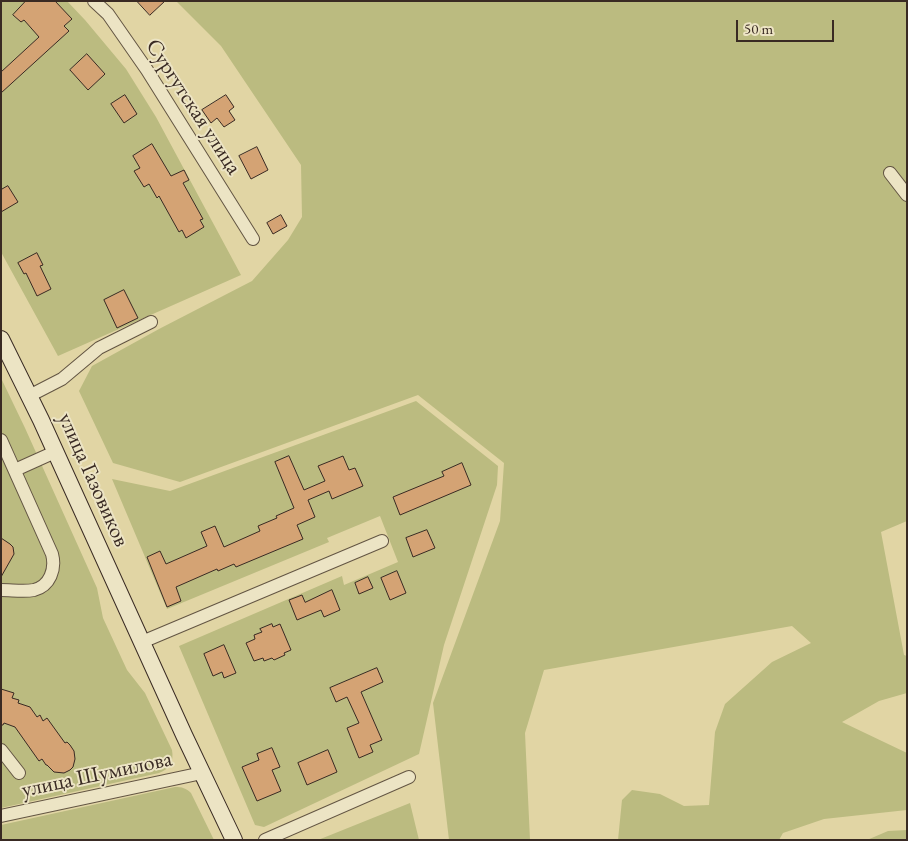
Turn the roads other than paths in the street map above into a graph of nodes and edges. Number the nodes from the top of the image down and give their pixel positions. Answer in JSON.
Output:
{"nodes":[{"id":1,"x":94,"y":1,"type":"edge"},
{"id":2,"x":890,"y":172,"type":"dead end"},
{"id":3,"x":907,"y":195,"type":"edge"},
{"id":4,"x":253,"y":239,"type":"dead end"},
{"id":5,"x":151,"y":322,"type":"dead end"},
{"id":6,"x":1,"y":339,"type":"edge"},
{"id":7,"x":29,"y":396,"type":"junction"},
{"id":8,"x":1,"y":440,"type":"edge"},
{"id":9,"x":55,"y":452,"type":"junction"},
{"id":10,"x":15,"y":470,"type":"junction"},
{"id":11,"x":382,"y":541,"type":"dead end"},
{"id":12,"x":1,"y":590,"type":"edge"},
{"id":13,"x":142,"y":642,"type":"junction"},
{"id":14,"x":1,"y":750,"type":"edge"},
{"id":15,"x":19,"y":773,"type":"dead end"},
{"id":16,"x":202,"y":773,"type":"junction"},
{"id":17,"x":409,"y":777,"type":"dead end"},
{"id":18,"x":1,"y":816,"type":"edge"},
{"id":19,"x":234,"y":840,"type":"edge"},
{"id":20,"x":265,"y":840,"type":"edge"}],
"edges":[{"from":1,"to":4,"type":"street","name":"Сургутская улица"},
{"from":2,"to":3,"type":"street"},
{"from":5,"to":7,"type":"street"},
{"from":6,"to":7,"type":"street","name":"улица Газовиков"},
{"from":7,"to":9,"type":"street","name":"улица Газовиков"},
{"from":8,"to":10,"type":"street"},
{"from":9,"to":10,"type":"street"},
{"from":9,"to":13,"type":"street","name":"улица Газовиков"},
{"from":10,"to":12,"type":"street"},
{"from":11,"to":13,"type":"street"},
{"from":13,"to":16,"type":"street","name":"улица Газовиков"},
{"from":14,"to":15,"type":"street"},
{"from":16,"to":18,"type":"street","name":"улица Шумилова"},
{"from":16,"to":19,"type":"street","name":"улица Газовиков"},
{"from":17,"to":20,"type":"street"}]}
